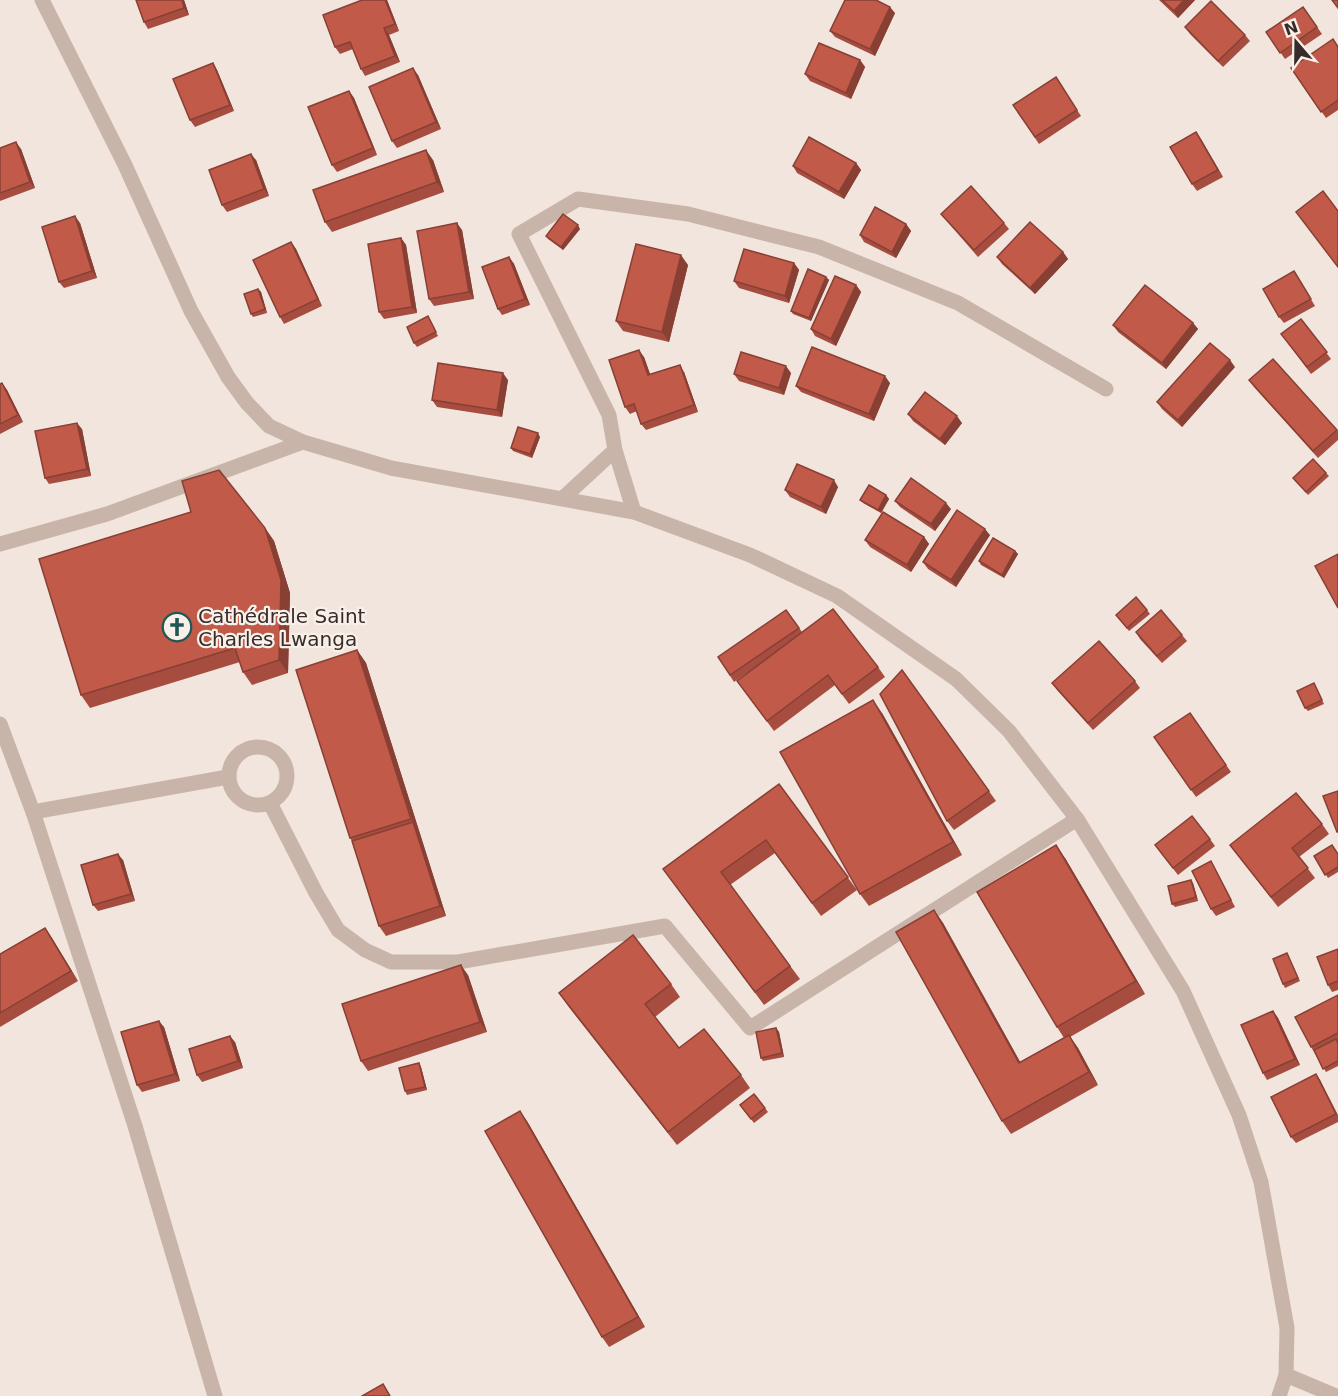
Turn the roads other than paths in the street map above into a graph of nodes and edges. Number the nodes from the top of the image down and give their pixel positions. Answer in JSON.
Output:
{"nodes":[{"id":1,"x":42,"y":0,"type":"edge"},
{"id":2,"x":1106,"y":389,"type":"dead end"},
{"id":3,"x":303,"y":442,"type":"junction"},
{"id":4,"x":615,"y":450,"type":"junction"},
{"id":5,"x":563,"y":498,"type":"junction"},
{"id":6,"x":634,"y":512,"type":"junction"},
{"id":7,"x":3,"y":540,"type":"edge"},
{"id":8,"x":0,"y":724,"type":"edge"},
{"id":9,"x":228,"y":777,"type":"junction"},
{"id":10,"x":270,"y":803,"type":"junction"},
{"id":11,"x":33,"y":812,"type":"junction"},
{"id":12,"x":1077,"y":819,"type":"junction"},
{"id":13,"x":1286,"y":1375,"type":"junction"},
{"id":14,"x":215,"y":1396,"type":"edge"},
{"id":15,"x":1279,"y":1396,"type":"edge"},
{"id":16,"x":1336,"y":1396,"type":"edge"}],
"edges":[{"from":1,"to":3,"type":"street"},
{"from":2,"to":4,"type":"street"},
{"from":3,"to":5,"type":"street"},
{"from":3,"to":7,"type":"street"},
{"from":4,"to":5,"type":"street"},
{"from":4,"to":6,"type":"street"},
{"from":5,"to":6,"type":"street"},
{"from":6,"to":12,"type":"street"},
{"from":8,"to":11,"type":"street"},
{"from":9,"to":10,"type":"street"},
{"from":9,"to":10,"type":"street"},
{"from":9,"to":11,"type":"street"},
{"from":10,"to":12,"type":"street"},
{"from":11,"to":14,"type":"street"},
{"from":12,"to":13,"type":"street"},
{"from":13,"to":15,"type":"street"},
{"from":13,"to":16,"type":"street"}]}
